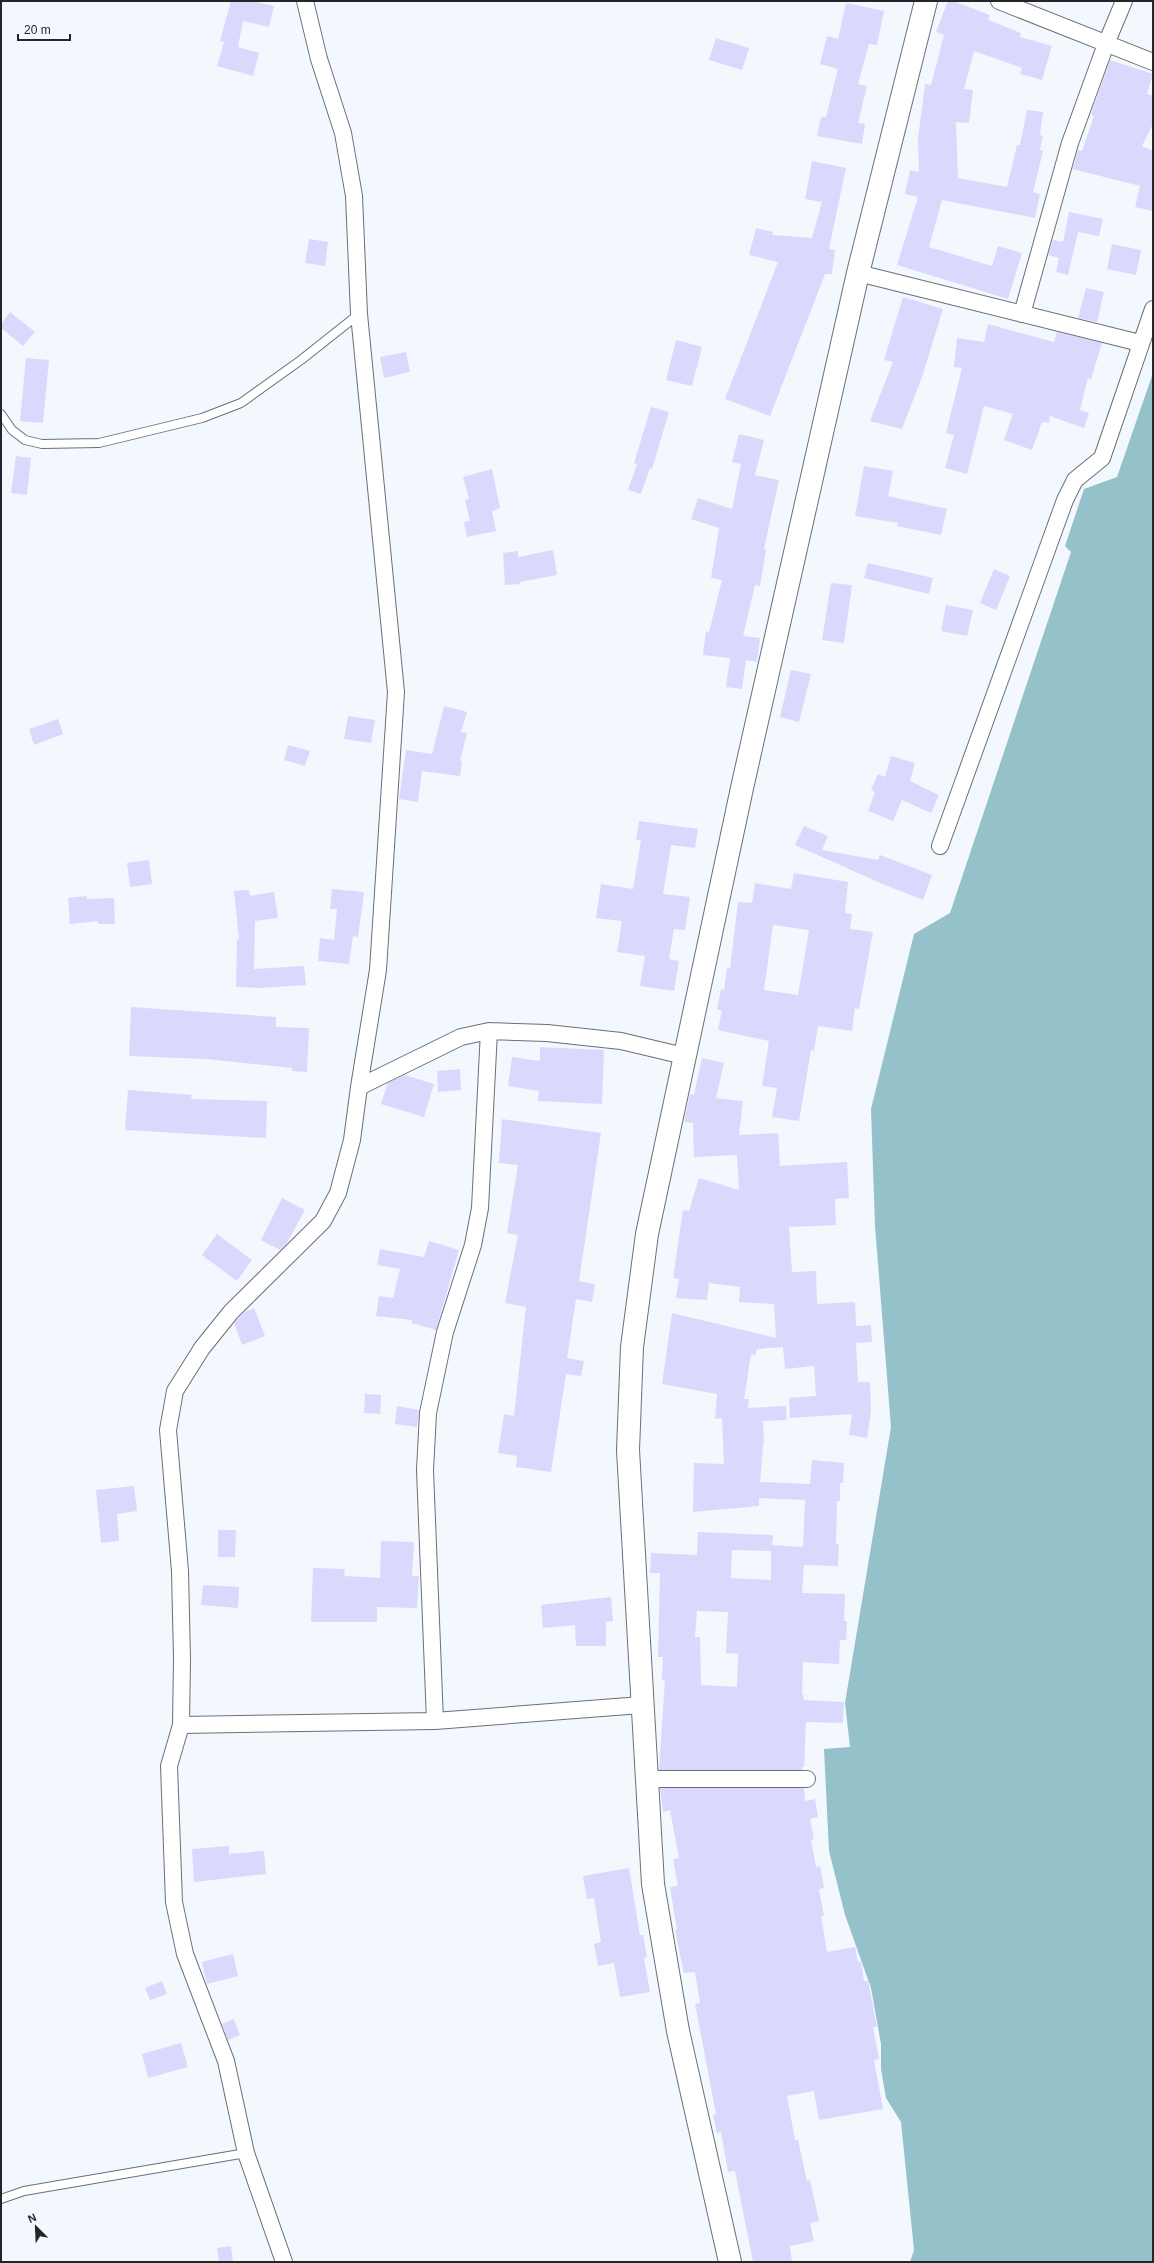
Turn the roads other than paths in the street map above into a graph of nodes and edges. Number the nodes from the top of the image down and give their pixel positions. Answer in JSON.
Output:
{"nodes":[{"id":1,"x":305,"y":1,"type":"edge"},
{"id":2,"x":926,"y":1,"type":"edge"},
{"id":3,"x":999,"y":1,"type":"edge"},
{"id":4,"x":1124,"y":1,"type":"edge"},
{"id":5,"x":1106,"y":44,"type":"junction"},
{"id":6,"x":1153,"y":62,"type":"edge"},
{"id":7,"x":858,"y":273,"type":"junction"},
{"id":8,"x":1153,"y":309,"type":"edge"},
{"id":9,"x":359,"y":314,"type":"junction"},
{"id":10,"x":1022,"y":314,"type":"junction"},
{"id":11,"x":1140,"y":343,"type":"junction"},
{"id":12,"x":1,"y":414,"type":"edge"},
{"id":13,"x":940,"y":846,"type":"dead end"},
{"id":14,"x":489,"y":1031,"type":"junction"},
{"id":15,"x":684,"y":1056,"type":"junction"},
{"id":16,"x":359,"y":1087,"type":"junction"},
{"id":17,"x":641,"y":1705,"type":"junction"},
{"id":18,"x":435,"y":1721,"type":"junction"},
{"id":19,"x":180,"y":1725,"type":"junction"},
{"id":20,"x":646,"y":1779,"type":"junction"},
{"id":21,"x":807,"y":1779,"type":"dead end"},
{"id":22,"x":246,"y":2153,"type":"junction"},
{"id":23,"x":1,"y":2199,"type":"edge"},
{"id":24,"x":284,"y":2262,"type":"edge"},
{"id":25,"x":730,"y":2262,"type":"edge"}],
"edges":[{"from":1,"to":9,"type":"street"},
{"from":2,"to":7,"type":"highway"},
{"from":3,"to":5,"type":"street"},
{"from":4,"to":5,"type":"street"},
{"from":5,"to":6,"type":"street"},
{"from":5,"to":10,"type":"street"},
{"from":7,"to":10,"type":"street"},
{"from":7,"to":15,"type":"highway"},
{"from":8,"to":11,"type":"street"},
{"from":9,"to":12,"type":"lane"},
{"from":9,"to":16,"type":"street"},
{"from":10,"to":11,"type":"street"},
{"from":11,"to":13,"type":"street"},
{"from":14,"to":15,"type":"street"},
{"from":14,"to":16,"type":"street"},
{"from":14,"to":18,"type":"street"},
{"from":15,"to":17,"type":"highway"},
{"from":16,"to":19,"type":"street"},
{"from":17,"to":18,"type":"street"},
{"from":17,"to":20,"type":"highway"},
{"from":18,"to":19,"type":"street"},
{"from":19,"to":22,"type":"street"},
{"from":20,"to":21,"type":"street"},
{"from":20,"to":25,"type":"highway"},
{"from":22,"to":23,"type":"lane"},
{"from":22,"to":24,"type":"street"}]}
